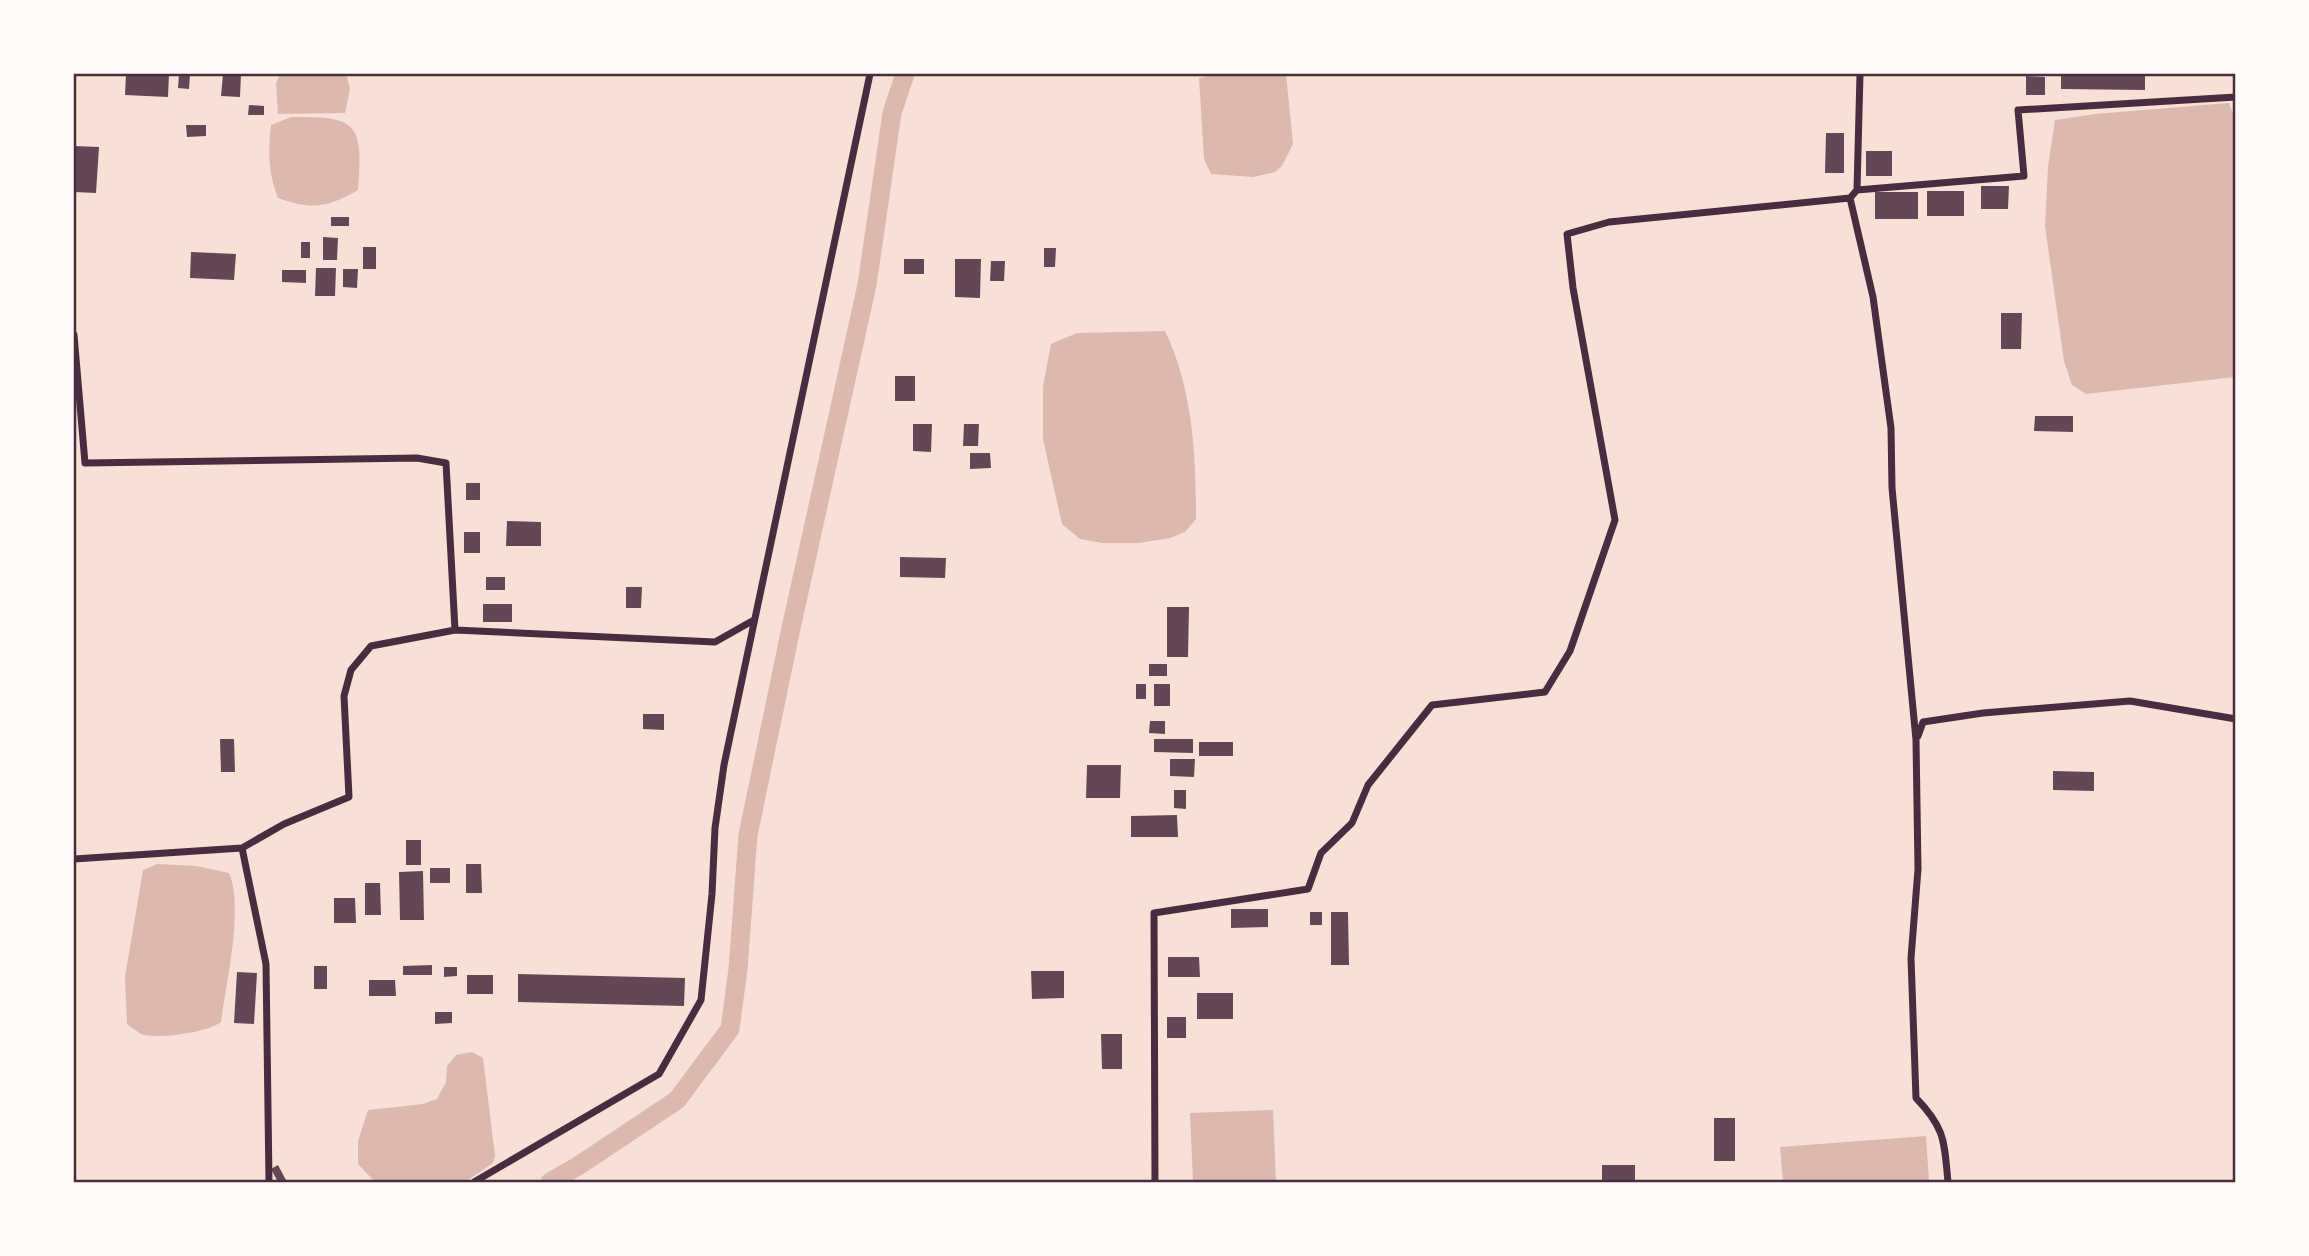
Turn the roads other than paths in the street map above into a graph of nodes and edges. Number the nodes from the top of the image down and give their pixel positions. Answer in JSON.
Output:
{"nodes":[{"id":1,"x":870,"y":74,"type":"edge"},
{"id":2,"x":1860,"y":74,"type":"edge"},
{"id":3,"x":2235,"y":97,"type":"edge"},
{"id":4,"x":1857,"y":190,"type":"junction"},
{"id":5,"x":1850,"y":198,"type":"junction"},
{"id":6,"x":74,"y":335,"type":"edge"},
{"id":7,"x":754,"y":620,"type":"junction"},
{"id":8,"x":455,"y":630,"type":"junction"},
{"id":9,"x":2235,"y":719,"type":"edge"},
{"id":10,"x":1916,"y":740,"type":"junction"},
{"id":11,"x":242,"y":848,"type":"junction"},
{"id":12,"x":74,"y":859,"type":"edge"},
{"id":13,"x":269,"y":1182,"type":"edge"},
{"id":14,"x":474,"y":1182,"type":"edge"},
{"id":15,"x":1155,"y":1182,"type":"edge"},
{"id":16,"x":1948,"y":1182,"type":"edge"}],
"edges":[{"from":1,"to":7,"type":"street"},
{"from":2,"to":4,"type":"street"},
{"from":3,"to":4,"type":"street"},
{"from":4,"to":5,"type":"street"},
{"from":5,"to":10,"type":"street"},
{"from":5,"to":15,"type":"street"},
{"from":6,"to":8,"type":"street"},
{"from":7,"to":8,"type":"street"},
{"from":7,"to":14,"type":"street"},
{"from":8,"to":11,"type":"street"},
{"from":9,"to":10,"type":"street"},
{"from":10,"to":16,"type":"street"},
{"from":11,"to":12,"type":"street"},
{"from":11,"to":13,"type":"street"}]}
